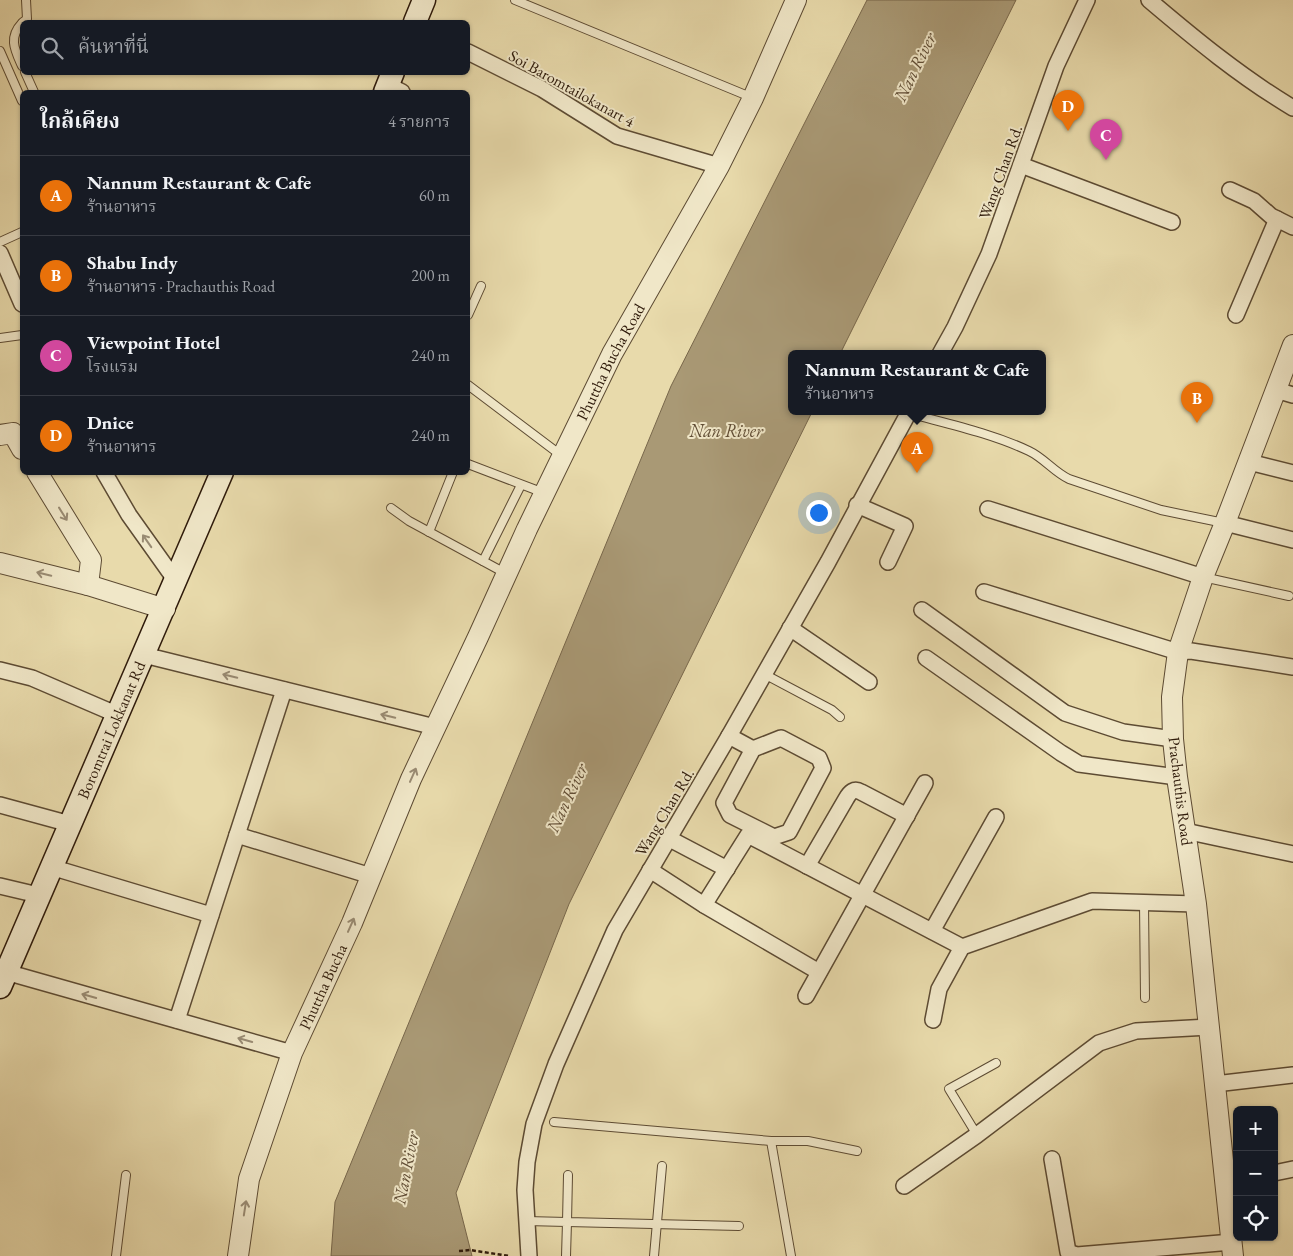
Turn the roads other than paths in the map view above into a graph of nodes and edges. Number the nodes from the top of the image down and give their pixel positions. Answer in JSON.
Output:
{"nodes":[{"id":1,"x":26,"y":0,"type":"edge"},
{"id":2,"x":424,"y":0,"type":"edge"},
{"id":3,"x":514,"y":0,"type":"edge"},
{"id":4,"x":796,"y":0,"type":"edge"},
{"id":5,"x":1088,"y":0,"type":"edge"},
{"id":6,"x":1149,"y":0,"type":"edge"},
{"id":7,"x":25,"y":20,"type":"edge"},
{"id":8,"x":416,"y":20,"type":"edge"},
{"id":9,"x":20,"y":26,"type":"edge"},
{"id":10,"x":0,"y":51,"type":"edge"},
{"id":11,"x":470,"y":53,"type":"edge"},
{"id":12,"x":20,"y":61,"type":"edge"},
{"id":13,"x":26,"y":75,"type":"edge"},
{"id":14,"x":33,"y":90,"type":"edge"},
{"id":15,"x":20,"y":96,"type":"edge"},
{"id":16,"x":753,"y":98,"type":"junction"},
{"id":17,"x":1293,"y":108,"type":"edge"},
{"id":18,"x":1021,"y":165,"type":"junction"},
{"id":19,"x":719,"y":166,"type":"junction"},
{"id":20,"x":1230,"y":190,"type":"dead end"},
{"id":21,"x":1277,"y":219,"type":"junction"},
{"id":22,"x":1172,"y":222,"type":"dead end"},
{"id":23,"x":1293,"y":227,"type":"edge"},
{"id":24,"x":20,"y":233,"type":"edge"},
{"id":25,"x":0,"y":242,"type":"edge"},
{"id":26,"x":0,"y":254,"type":"edge"},
{"id":27,"x":481,"y":286,"type":"dead end"},
{"id":28,"x":20,"y":299,"type":"edge"},
{"id":29,"x":470,"y":310,"type":"edge"},
{"id":30,"x":1236,"y":314,"type":"dead end"},
{"id":31,"x":20,"y":335,"type":"edge"},
{"id":32,"x":0,"y":338,"type":"edge"},
{"id":33,"x":1293,"y":345,"type":"edge"},
{"id":34,"x":942,"y":350,"type":"edge"},
{"id":35,"x":470,"y":387,"type":"edge"},
{"id":36,"x":1285,"y":393,"type":"edge"},
{"id":37,"x":906,"y":415,"type":"edge"},
{"id":38,"x":918,"y":415,"type":"edge"},
{"id":39,"x":0,"y":435,"type":"edge"},
{"id":40,"x":20,"y":445,"type":"edge"},
{"id":41,"x":562,"y":456,"type":"junction"},
{"id":42,"x":1248,"y":462,"type":"junction"},
{"id":43,"x":470,"y":465,"type":"edge"},
{"id":44,"x":1293,"y":473,"type":"edge"},
{"id":45,"x":39,"y":475,"type":"edge"},
{"id":46,"x":106,"y":475,"type":"edge"},
{"id":47,"x":221,"y":475,"type":"edge"},
{"id":48,"x":453,"y":475,"type":"edge"},
{"id":49,"x":520,"y":485,"type":"junction"},
{"id":50,"x":544,"y":493,"type":"junction"},
{"id":51,"x":857,"y":505,"type":"junction"},
{"id":52,"x":391,"y":508,"type":"dead end"},
{"id":53,"x":988,"y":510,"type":"dead end"},
{"id":54,"x":1225,"y":523,"type":"junction"},
{"id":55,"x":429,"y":532,"type":"junction"},
{"id":56,"x":1293,"y":540,"type":"edge"},
{"id":57,"x":483,"y":561,"type":"junction"},
{"id":58,"x":888,"y":562,"type":"dead end"},
{"id":59,"x":0,"y":563,"type":"edge"},
{"id":60,"x":506,"y":574,"type":"junction"},
{"id":61,"x":1203,"y":577,"type":"junction"},
{"id":62,"x":176,"y":581,"type":"junction"},
{"id":63,"x":88,"y":585,"type":"junction"},
{"id":64,"x":984,"y":592,"type":"dead end"},
{"id":65,"x":1289,"y":596,"type":"dead end"},
{"id":66,"x":165,"y":608,"type":"junction"},
{"id":67,"x":922,"y":610,"type":"dead end"},
{"id":68,"x":790,"y":628,"type":"junction"},
{"id":69,"x":1178,"y":652,"type":"junction"},
{"id":70,"x":144,"y":655,"type":"junction"},
{"id":71,"x":926,"y":658,"type":"dead end"},
{"id":72,"x":1293,"y":667,"type":"edge"},
{"id":73,"x":0,"y":670,"type":"edge"},
{"id":74,"x":764,"y":674,"type":"junction"},
{"id":75,"x":869,"y":682,"type":"dead end"},
{"id":76,"x":284,"y":690,"type":"junction"},
{"id":77,"x":118,"y":715,"type":"junction"},
{"id":78,"x":840,"y":717,"type":"dead end"},
{"id":79,"x":435,"y":727,"type":"junction"},
{"id":80,"x":729,"y":736,"type":"junction"},
{"id":81,"x":1174,"y":739,"type":"junction"},
{"id":82,"x":753,"y":749,"type":"junction"},
{"id":83,"x":1178,"y":777,"type":"junction"},
{"id":84,"x":925,"y":783,"type":"dead end"},
{"id":85,"x":0,"y":805,"type":"edge"},
{"id":86,"x":907,"y":816,"type":"junction"},
{"id":87,"x":996,"y":817,"type":"dead end"},
{"id":88,"x":70,"y":824,"type":"junction"},
{"id":89,"x":1185,"y":831,"type":"junction"},
{"id":90,"x":237,"y":835,"type":"junction"},
{"id":91,"x":668,"y":838,"type":"junction"},
{"id":92,"x":1293,"y":854,"type":"edge"},
{"id":93,"x":806,"y":866,"type":"junction"},
{"id":94,"x":51,"y":867,"type":"junction"},
{"id":95,"x":727,"y":869,"type":"junction"},
{"id":96,"x":650,"y":870,"type":"junction"},
{"id":97,"x":371,"y":876,"type":"junction"},
{"id":98,"x":0,"y":886,"type":"edge"},
{"id":99,"x":38,"y":895,"type":"junction"},
{"id":100,"x":862,"y":896,"type":"junction"},
{"id":101,"x":1144,"y":903,"type":"junction"},
{"id":102,"x":1196,"y":904,"type":"junction"},
{"id":103,"x":704,"y":905,"type":"junction"},
{"id":104,"x":211,"y":915,"type":"junction"},
{"id":105,"x":932,"y":932,"type":"junction"},
{"id":106,"x":962,"y":947,"type":"junction"},
{"id":107,"x":820,"y":972,"type":"junction"},
{"id":108,"x":3,"y":973,"type":"edge"},
{"id":109,"x":806,"y":996,"type":"dead end"},
{"id":110,"x":1145,"y":998,"type":"dead end"},
{"id":111,"x":177,"y":1020,"type":"junction"},
{"id":112,"x":933,"y":1020,"type":"dead end"},
{"id":113,"x":1209,"y":1027,"type":"junction"},
{"id":114,"x":292,"y":1053,"type":"junction"},
{"id":115,"x":996,"y":1063,"type":"dead end"},
{"id":116,"x":1293,"y":1074,"type":"edge"},
{"id":117,"x":1215,"y":1084,"type":"junction"},
{"id":118,"x":554,"y":1122,"type":"dead end"},
{"id":119,"x":978,"y":1135,"type":"junction"},
{"id":120,"x":771,"y":1141,"type":"junction"},
{"id":121,"x":857,"y":1151,"type":"dead end"},
{"id":122,"x":1052,"y":1159,"type":"dead end"},
{"id":123,"x":662,"y":1166,"type":"dead end"},
{"id":124,"x":1293,"y":1168,"type":"edge"},
{"id":125,"x":1278,"y":1172,"type":"edge"},
{"id":126,"x":126,"y":1175,"type":"dead end"},
{"id":127,"x":568,"y":1175,"type":"dead end"},
{"id":128,"x":1231,"y":1182,"type":"edge"},
{"id":129,"x":904,"y":1186,"type":"dead end"},
{"id":130,"x":526,"y":1221,"type":"junction"},
{"id":131,"x":567,"y":1222,"type":"junction"},
{"id":132,"x":657,"y":1224,"type":"junction"},
{"id":133,"x":739,"y":1226,"type":"dead end"},
{"id":134,"x":1233,"y":1249,"type":"edge"},
{"id":135,"x":116,"y":1256,"type":"edge"},
{"id":136,"x":238,"y":1256,"type":"edge"},
{"id":137,"x":529,"y":1256,"type":"edge"},
{"id":138,"x":566,"y":1256,"type":"edge"},
{"id":139,"x":654,"y":1256,"type":"edge"},
{"id":140,"x":790,"y":1256,"type":"edge"}],
"edges":[{"from":1,"to":7,"type":"lane"},
{"from":2,"to":8,"type":"main road"},
{"from":3,"to":16,"type":"lane"},
{"from":4,"to":16,"type":"street","name":"Phuttha Bucha Road"},
{"from":5,"to":18,"type":"street","name":"Wang Chan Rd."},
{"from":6,"to":17,"type":"street"},
{"from":9,"to":12,"type":"lane"},
{"from":10,"to":15,"type":"lane"},
{"from":11,"to":19,"type":"street","name":"Soi Baromtailokanart 4"},
{"from":13,"to":14,"type":"lane"},
{"from":16,"to":19,"type":"street","name":"Phuttha Bucha Road"},
{"from":18,"to":22,"type":"street"},
{"from":18,"to":34,"type":"street","name":"Wang Chan Rd."},
{"from":19,"to":41,"type":"street","name":"Phuttha Bucha Road"},
{"from":20,"to":21,"type":"street"},
{"from":21,"to":23,"type":"street"},
{"from":21,"to":30,"type":"street"},
{"from":24,"to":25,"type":"lane"},
{"from":26,"to":28,"type":"street"},
{"from":27,"to":29,"type":"lane"},
{"from":31,"to":32,"type":"lane"},
{"from":33,"to":36,"type":"street","name":"Prachauthis Road"},
{"from":35,"to":41,"type":"lane"},
{"from":36,"to":42,"type":"street","name":"Prachauthis Road"},
{"from":37,"to":51,"type":"street","name":"Wang Chan Rd."},
{"from":38,"to":54,"type":"lane"},
{"from":39,"to":40,"type":"street"},
{"from":41,"to":50,"type":"street","name":"Phuttha Bucha Road"},
{"from":42,"to":44,"type":"street"},
{"from":42,"to":54,"type":"street","name":"Prachauthis Road"},
{"from":43,"to":49,"type":"lane"},
{"from":45,"to":63,"type":"street","one_way":true},
{"from":62,"to":46,"type":"street","one_way":true},
{"from":47,"to":62,"type":"main road","name":"Boromtrai Lokkanat Rd"},
{"from":48,"to":55,"type":"lane"},
{"from":49,"to":50,"type":"lane"},
{"from":49,"to":57,"type":"lane"},
{"from":50,"to":60,"type":"street","name":"Phuttha Bucha Road"},
{"from":51,"to":58,"type":"street"},
{"from":51,"to":68,"type":"street","name":"Wang Chan Rd."},
{"from":52,"to":55,"type":"lane"},
{"from":53,"to":61,"type":"street"},
{"from":54,"to":56,"type":"street"},
{"from":54,"to":61,"type":"street","name":"Prachauthis Road"},
{"from":55,"to":57,"type":"lane"},
{"from":57,"to":60,"type":"lane"},
{"from":63,"to":59,"type":"street","one_way":true},
{"from":60,"to":79,"type":"street","name":"Phuttha Bucha Road"},
{"from":61,"to":65,"type":"lane"},
{"from":61,"to":69,"type":"street","name":"Prachauthis Road"},
{"from":62,"to":66,"type":"main road","name":"Boromtrai Lokkanat Rd"},
{"from":63,"to":66,"type":"street"},
{"from":64,"to":69,"type":"street"},
{"from":66,"to":70,"type":"main road","name":"Boromtrai Lokkanat Rd"},
{"from":67,"to":81,"type":"street"},
{"from":68,"to":74,"type":"street","name":"Wang Chan Rd."},
{"from":68,"to":75,"type":"street"},
{"from":69,"to":72,"type":"street"},
{"from":69,"to":81,"type":"street","name":"Prachauthis Road"},
{"from":76,"to":70,"type":"street","one_way":true},
{"from":70,"to":77,"type":"main road","name":"Boromtrai Lokkanat Rd"},
{"from":71,"to":83,"type":"street"},
{"from":73,"to":77,"type":"street"},
{"from":74,"to":78,"type":"lane"},
{"from":74,"to":80,"type":"street","name":"Wang Chan Rd."},
{"from":79,"to":76,"type":"street","one_way":true},
{"from":76,"to":90,"type":"street"},
{"from":77,"to":88,"type":"main road","name":"Boromtrai Lokkanat Rd"},
{"from":97,"to":79,"type":"street","name":"Phuttha Bucha","one_way":true},
{"from":80,"to":82,"type":"street"},
{"from":80,"to":91,"type":"street","name":"Wang Chan Rd."},
{"from":81,"to":83,"type":"street","name":"Prachauthis Road"},
{"from":82,"to":82,"type":"street"},
{"from":83,"to":89,"type":"street","name":"Prachauthis Road"},
{"from":84,"to":86,"type":"street"},
{"from":85,"to":88,"type":"street"},
{"from":86,"to":93,"type":"street"},
{"from":86,"to":100,"type":"street"},
{"from":87,"to":105,"type":"street"},
{"from":88,"to":94,"type":"main road","name":"Boromtrai Lokkanat Rd"},
{"from":89,"to":92,"type":"street"},
{"from":89,"to":102,"type":"street","name":"Prachauthis Road"},
{"from":90,"to":97,"type":"street"},
{"from":90,"to":104,"type":"street"},
{"from":91,"to":95,"type":"street"},
{"from":91,"to":96,"type":"street","name":"Wang Chan Rd."},
{"from":93,"to":95,"type":"street"},
{"from":93,"to":100,"type":"street"},
{"from":94,"to":99,"type":"main road","name":"Boromtrai Lokkanat Rd"},
{"from":94,"to":104,"type":"street"},
{"from":95,"to":103,"type":"street"},
{"from":96,"to":103,"type":"street"},
{"from":96,"to":130,"type":"street","name":"Wang Chan Rd."},
{"from":114,"to":97,"type":"street","name":"Phuttha Bucha","one_way":true},
{"from":98,"to":99,"type":"street"},
{"from":99,"to":108,"type":"main road","name":"Boromtrai Lokkanat Rd"},
{"from":100,"to":105,"type":"street"},
{"from":100,"to":107,"type":"street"},
{"from":101,"to":102,"type":"street"},
{"from":101,"to":106,"type":"street"},
{"from":101,"to":110,"type":"lane"},
{"from":102,"to":113,"type":"street","name":"Prachauthis Road"},
{"from":103,"to":107,"type":"street"},
{"from":104,"to":111,"type":"street"},
{"from":105,"to":106,"type":"street"},
{"from":106,"to":112,"type":"street"},
{"from":107,"to":109,"type":"street"},
{"from":111,"to":108,"type":"street","one_way":true},
{"from":114,"to":111,"type":"street","one_way":true},
{"from":113,"to":117,"type":"street","name":"Prachauthis Road"},
{"from":113,"to":119,"type":"street"},
{"from":136,"to":114,"type":"street","name":"Phuttha Bucha","one_way":true},
{"from":115,"to":119,"type":"lane"},
{"from":116,"to":117,"type":"street"},
{"from":117,"to":128,"type":"street","name":"Prachauthis Road"},
{"from":118,"to":120,"type":"lane"},
{"from":119,"to":129,"type":"street"},
{"from":120,"to":121,"type":"lane"},
{"from":120,"to":140,"type":"lane"},
{"from":122,"to":134,"type":"street"},
{"from":123,"to":132,"type":"lane"},
{"from":124,"to":125,"type":"street"},
{"from":126,"to":135,"type":"lane"},
{"from":127,"to":131,"type":"lane"},
{"from":128,"to":134,"type":"street","name":"Prachauthis Road"},
{"from":130,"to":131,"type":"lane"},
{"from":130,"to":137,"type":"street","name":"Wang Chan Rd."},
{"from":131,"to":132,"type":"lane"},
{"from":131,"to":138,"type":"lane"},
{"from":132,"to":133,"type":"lane"},
{"from":132,"to":139,"type":"lane"}]}
